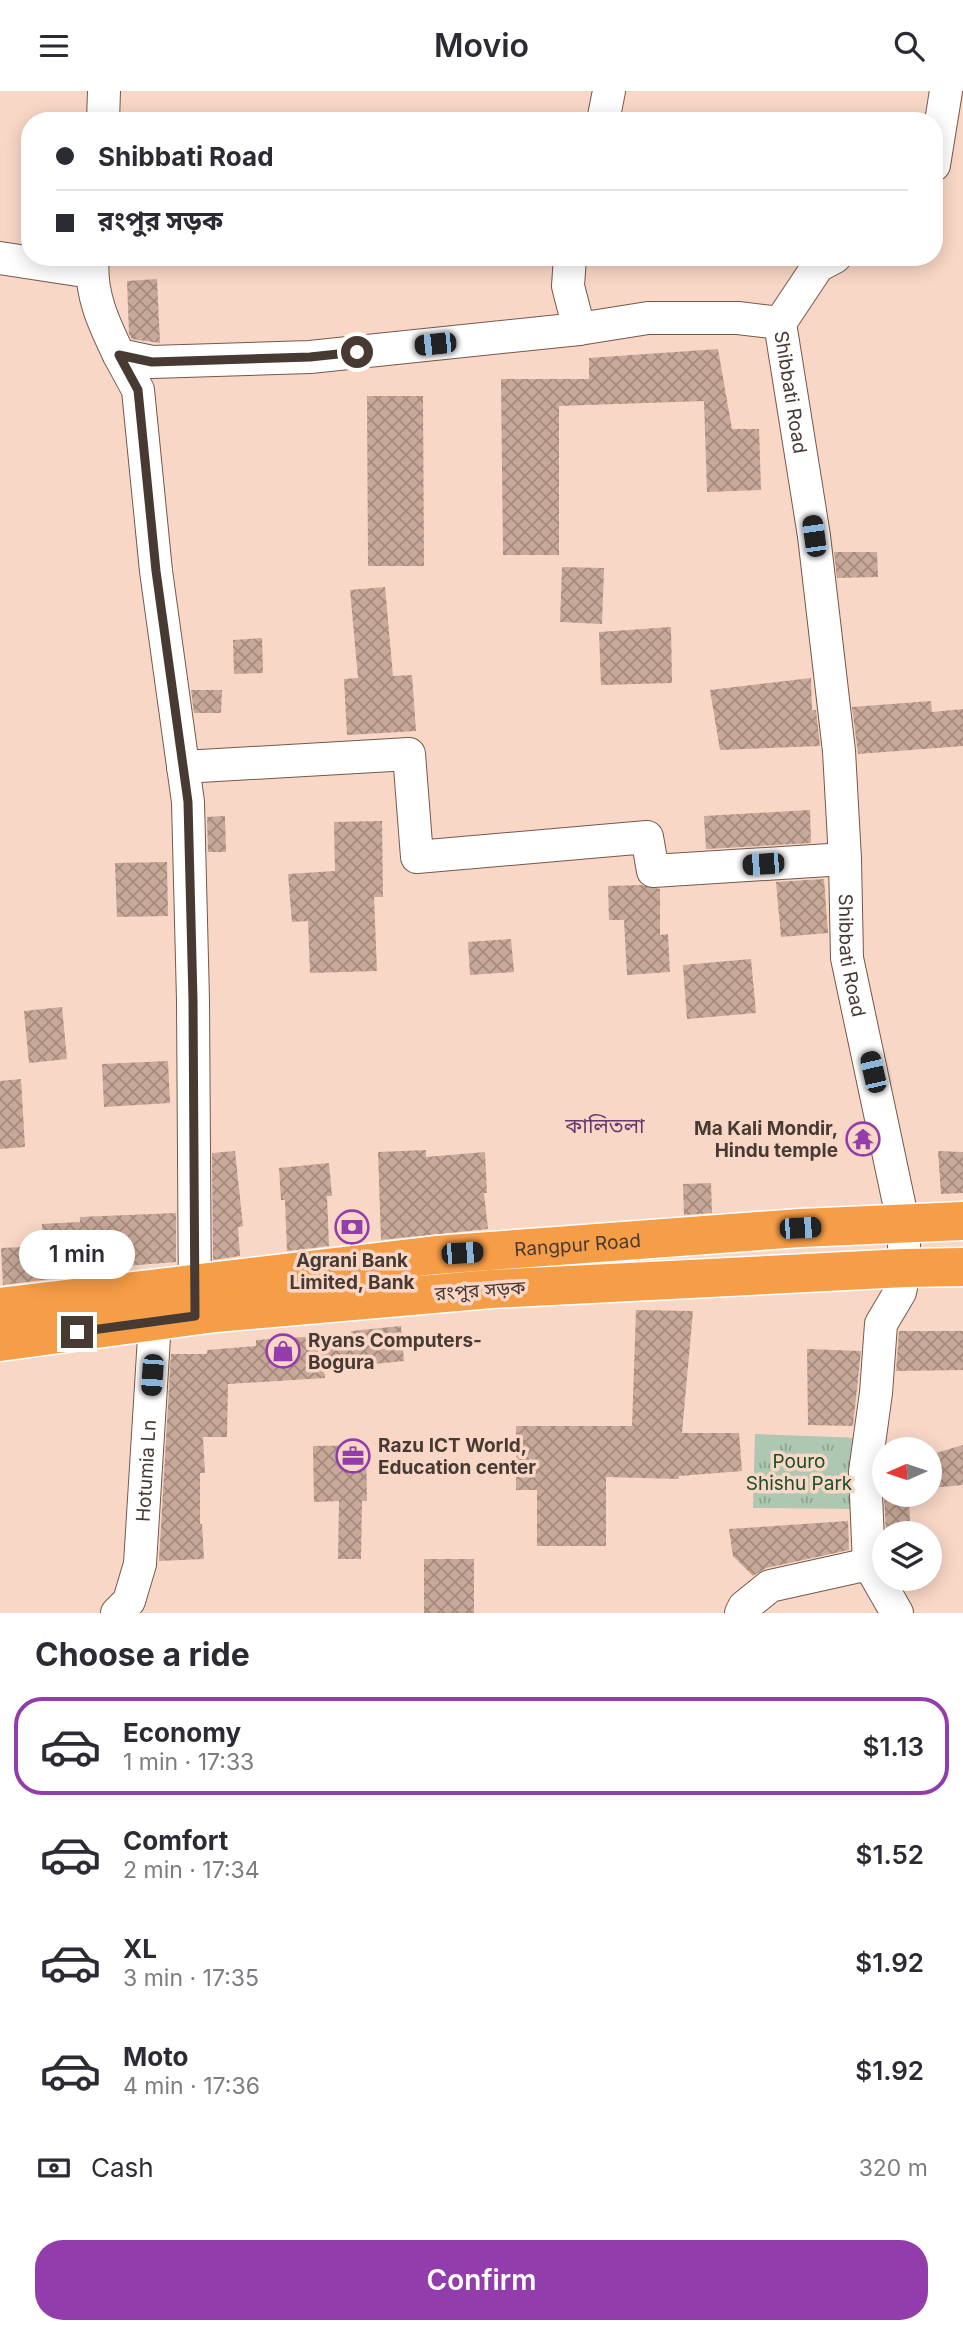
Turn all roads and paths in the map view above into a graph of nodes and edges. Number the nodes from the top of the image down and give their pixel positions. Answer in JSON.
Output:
{"nodes":[{"id":1,"x":104,"y":91,"type":"edge"},
{"id":2,"x":609,"y":91,"type":"edge"},
{"id":3,"x":942,"y":93,"type":"edge"},
{"id":4,"x":103,"y":112,"type":"edge"},
{"id":5,"x":605,"y":112,"type":"edge"},
{"id":6,"x":940,"y":112,"type":"edge"},
{"id":7,"x":0,"y":258,"type":"edge"},
{"id":8,"x":21,"y":260,"type":"edge"},
{"id":9,"x":92,"y":266,"type":"edge"},
{"id":10,"x":569,"y":266,"type":"edge"},
{"id":11,"x":818,"y":266,"type":"edge"},
{"id":12,"x":780,"y":323,"type":"junction"},
{"id":13,"x":579,"y":329,"type":"junction"},
{"id":14,"x":119,"y":355,"type":"junction"},
{"id":15,"x":183,"y":767,"type":"junction"},
{"id":16,"x":845,"y":859,"type":"junction"},
{"id":17,"x":963,"y":1221,"type":"edge"},
{"id":18,"x":904,"y":1222,"type":"junction"},
{"id":19,"x":963,"y":1267,"type":"edge"},
{"id":20,"x":905,"y":1268,"type":"junction"},
{"id":21,"x":194,"y":1300,"type":"junction"},
{"id":22,"x":0,"y":1307,"type":"edge"},
{"id":23,"x":155,"y":1321,"type":"junction"},
{"id":24,"x":0,"y":1342,"type":"edge"},
{"id":25,"x":869,"y":1564,"type":"junction"},
{"id":26,"x":117,"y":1613,"type":"edge"},
{"id":27,"x":741,"y":1613,"type":"edge"},
{"id":28,"x":897,"y":1613,"type":"edge"}],
"edges":[{"from":1,"to":4,"type":"street"},
{"from":2,"to":5,"type":"street"},
{"from":3,"to":6,"type":"street"},
{"from":7,"to":8,"type":"street"},
{"from":9,"to":14,"type":"street"},
{"from":10,"to":13,"type":"street"},
{"from":11,"to":12,"type":"street"},
{"from":12,"to":13,"type":"street","name":"Shibbati Road"},
{"from":12,"to":16,"type":"street","name":"Shibbati Road"},
{"from":13,"to":14,"type":"street","name":"Shibbati Road"},
{"from":14,"to":15,"type":"street"},
{"from":15,"to":16,"type":"street"},
{"from":15,"to":21,"type":"street"},
{"from":16,"to":18,"type":"street","name":"Shibbati Road"},
{"from":17,"to":18,"type":"highway","name":"Rangpur Road"},
{"from":18,"to":20,"type":"street","name":"Shibbati Road"},
{"from":18,"to":21,"type":"highway","name":"Rangpur Road"},
{"from":19,"to":20,"type":"highway","name":"রংপুর সড়ক"},
{"from":20,"to":21,"type":"highway","name":"রংপুর সড়ক"},
{"from":20,"to":25,"type":"street","name":"Shibbati Road"},
{"from":21,"to":22,"type":"highway","name":"রংপুর সড়ক"},
{"from":21,"to":23,"type":"highway","name":"রংপুর সড়ক"},
{"from":23,"to":24,"type":"highway","name":"রংপুর সড়ক"},
{"from":23,"to":26,"type":"street","name":"Hotumia Ln"},
{"from":25,"to":27,"type":"street"},
{"from":25,"to":28,"type":"street"}]}
